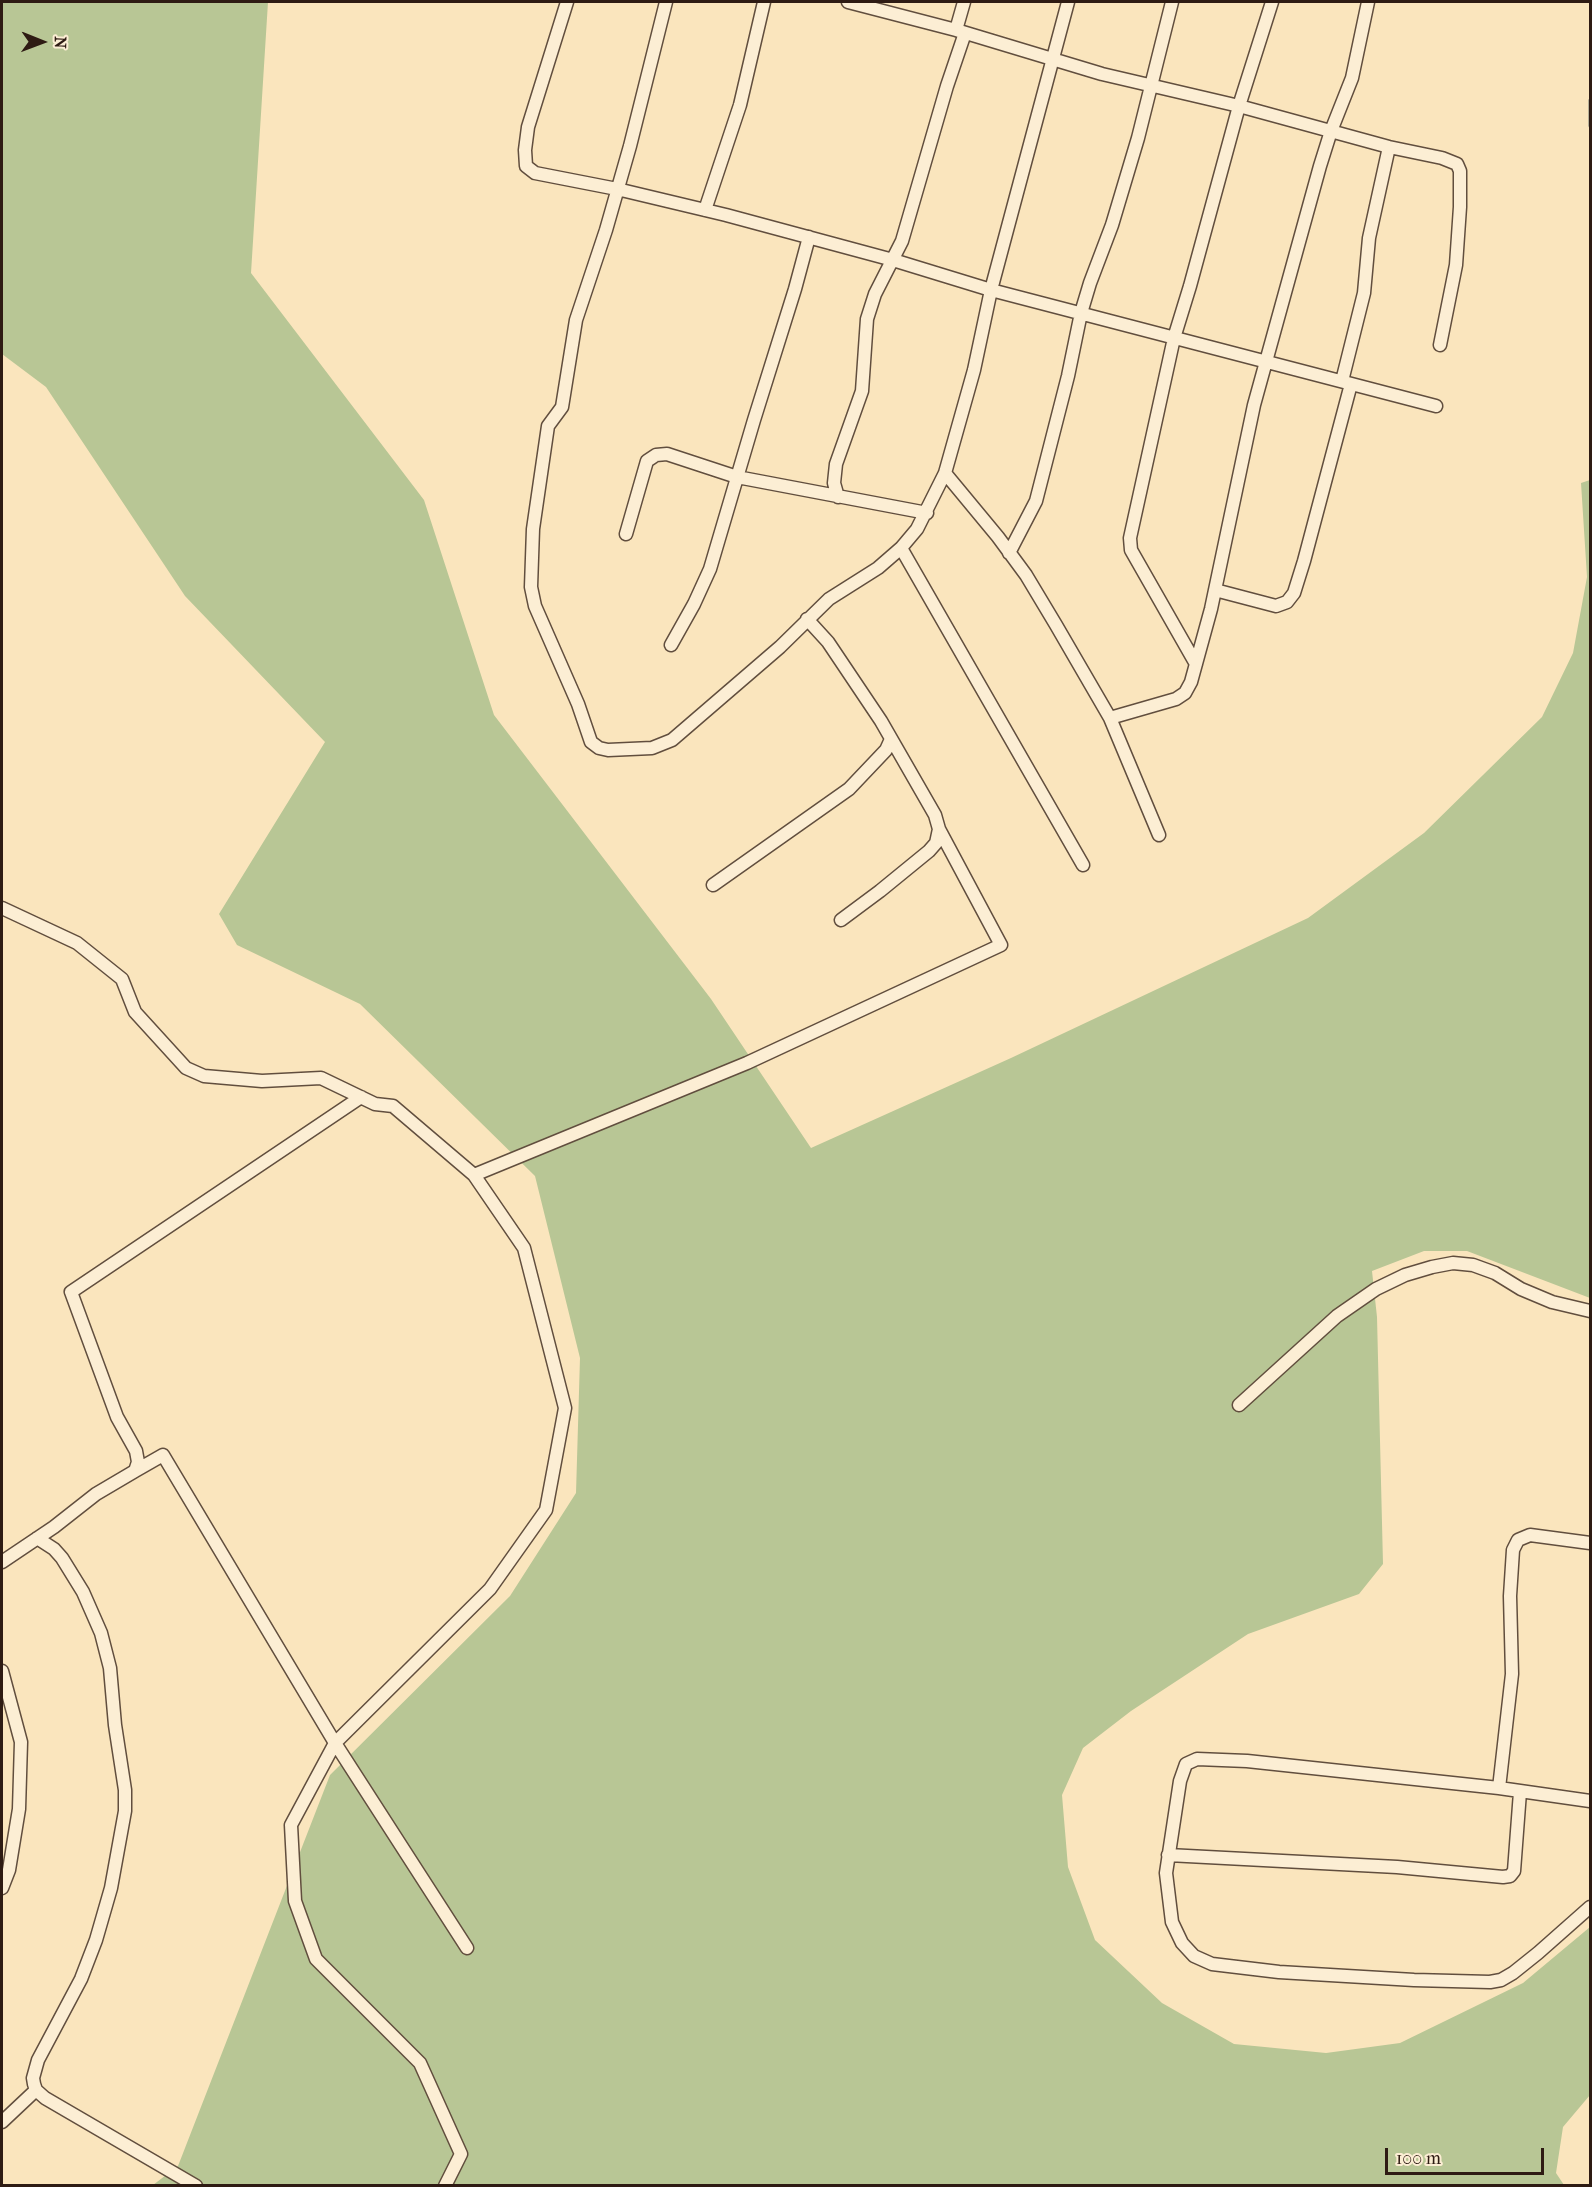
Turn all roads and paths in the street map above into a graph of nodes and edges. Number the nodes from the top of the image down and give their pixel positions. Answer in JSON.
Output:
{"nodes":[{"id":1,"x":567,"y":2,"type":"edge"},
{"id":2,"x":666,"y":2,"type":"edge"},
{"id":3,"x":764,"y":2,"type":"edge"},
{"id":4,"x":848,"y":2,"type":"edge"},
{"id":5,"x":964,"y":2,"type":"edge"},
{"id":6,"x":1068,"y":2,"type":"edge"},
{"id":7,"x":1172,"y":2,"type":"edge"},
{"id":8,"x":1272,"y":2,"type":"edge"},
{"id":9,"x":1368,"y":2,"type":"edge"},
{"id":10,"x":865,"y":4,"type":"edge"},
{"id":11,"x":961,"y":31,"type":"junction"},
{"id":12,"x":1054,"y":58,"type":"junction"},
{"id":13,"x":1152,"y":86,"type":"junction"},
{"id":14,"x":1239,"y":106,"type":"junction"},
{"id":15,"x":1331,"y":131,"type":"junction"},
{"id":16,"x":1389,"y":147,"type":"junction"},
{"id":17,"x":617,"y":189,"type":"junction"},
{"id":18,"x":705,"y":210,"type":"junction"},
{"id":19,"x":809,"y":237,"type":"junction"},
{"id":20,"x":893,"y":260,"type":"junction"},
{"id":21,"x":992,"y":290,"type":"junction"},
{"id":22,"x":1081,"y":313,"type":"junction"},
{"id":23,"x":1174,"y":338,"type":"junction"},
{"id":24,"x":1440,"y":345,"type":"dead end"},
{"id":25,"x":1266,"y":361,"type":"junction"},
{"id":26,"x":1347,"y":382,"type":"junction"},
{"id":27,"x":1436,"y":406,"type":"dead end"},
{"id":28,"x":945,"y":473,"type":"junction"},
{"id":29,"x":737,"y":477,"type":"junction"},
{"id":30,"x":837,"y":497,"type":"junction"},
{"id":31,"x":927,"y":513,"type":"junction"},
{"id":32,"x":626,"y":534,"type":"dead end"},
{"id":33,"x":901,"y":548,"type":"junction"},
{"id":34,"x":1009,"y":554,"type":"junction"},
{"id":35,"x":1215,"y":590,"type":"junction"},
{"id":36,"x":807,"y":619,"type":"junction"},
{"id":37,"x":671,"y":645,"type":"dead end"},
{"id":38,"x":1196,"y":664,"type":"junction"},
{"id":39,"x":1110,"y":718,"type":"junction"},
{"id":40,"x":891,"y":739,"type":"junction"},
{"id":41,"x":939,"y":829,"type":"junction"},
{"id":42,"x":1159,"y":835,"type":"dead end"},
{"id":43,"x":1083,"y":865,"type":"dead end"},
{"id":44,"x":712,"y":885,"type":"dead end"},
{"id":45,"x":2,"y":908,"type":"edge"},
{"id":46,"x":841,"y":920,"type":"dead end"},
{"id":47,"x":361,"y":1097,"type":"junction"},
{"id":48,"x":474,"y":1175,"type":"junction"},
{"id":49,"x":1590,"y":1311,"type":"edge"},
{"id":50,"x":1239,"y":1405,"type":"dead end"},
{"id":51,"x":135,"y":1471,"type":"junction"},
{"id":52,"x":37,"y":1538,"type":"junction"},
{"id":53,"x":1590,"y":1543,"type":"edge"},
{"id":54,"x":2,"y":1562,"type":"edge"},
{"id":55,"x":2,"y":1671,"type":"edge"},
{"id":56,"x":335,"y":1743,"type":"junction"},
{"id":57,"x":1499,"y":1788,"type":"junction"},
{"id":58,"x":1520,"y":1792,"type":"junction"},
{"id":59,"x":1590,"y":1801,"type":"edge"},
{"id":60,"x":1168,"y":1855,"type":"junction"},
{"id":61,"x":2,"y":1858,"type":"edge"},
{"id":62,"x":9,"y":1870,"type":"junction"},
{"id":63,"x":2,"y":1888,"type":"edge"},
{"id":64,"x":1590,"y":1906,"type":"edge"},
{"id":65,"x":467,"y":1948,"type":"dead end"},
{"id":66,"x":36,"y":2090,"type":"junction"},
{"id":67,"x":2,"y":2122,"type":"edge"},
{"id":68,"x":196,"y":2186,"type":"edge"},
{"id":69,"x":445,"y":2186,"type":"edge"}],
"edges":[{"from":1,"to":17,"type":"street"},
{"from":2,"to":17,"type":"street"},
{"from":3,"to":18,"type":"street"},
{"from":4,"to":10,"type":"street"},
{"from":5,"to":11,"type":"street"},
{"from":6,"to":12,"type":"street"},
{"from":7,"to":13,"type":"street"},
{"from":8,"to":14,"type":"street"},
{"from":9,"to":15,"type":"street"},
{"from":10,"to":11,"type":"street"},
{"from":11,"to":12,"type":"street"},
{"from":11,"to":20,"type":"street"},
{"from":12,"to":13,"type":"street"},
{"from":12,"to":21,"type":"street"},
{"from":13,"to":14,"type":"street"},
{"from":13,"to":22,"type":"street"},
{"from":14,"to":15,"type":"street"},
{"from":14,"to":23,"type":"street"},
{"from":15,"to":16,"type":"street"},
{"from":15,"to":25,"type":"street"},
{"from":16,"to":24,"type":"street"},
{"from":16,"to":26,"type":"street"},
{"from":17,"to":18,"type":"street"},
{"from":17,"to":36,"type":"street"},
{"from":18,"to":19,"type":"street"},
{"from":19,"to":20,"type":"street"},
{"from":19,"to":29,"type":"street"},
{"from":20,"to":21,"type":"street"},
{"from":20,"to":30,"type":"street"},
{"from":21,"to":22,"type":"street"},
{"from":21,"to":28,"type":"street"},
{"from":22,"to":23,"type":"street"},
{"from":22,"to":34,"type":"street"},
{"from":23,"to":25,"type":"street"},
{"from":23,"to":38,"type":"street"},
{"from":25,"to":26,"type":"street"},
{"from":25,"to":35,"type":"street"},
{"from":26,"to":27,"type":"street"},
{"from":26,"to":35,"type":"street"},
{"from":28,"to":31,"type":"street"},
{"from":28,"to":34,"type":"street"},
{"from":29,"to":30,"type":"street"},
{"from":29,"to":32,"type":"street"},
{"from":29,"to":37,"type":"street"},
{"from":30,"to":31,"type":"street"},
{"from":31,"to":33,"type":"street"},
{"from":33,"to":36,"type":"street"},
{"from":33,"to":43,"type":"street"},
{"from":34,"to":39,"type":"street"},
{"from":35,"to":38,"type":"street"},
{"from":36,"to":40,"type":"street"},
{"from":38,"to":39,"type":"street"},
{"from":39,"to":42,"type":"street"},
{"from":40,"to":41,"type":"street"},
{"from":40,"to":44,"type":"street"},
{"from":41,"to":46,"type":"street"},
{"from":41,"to":48,"type":"street"},
{"from":45,"to":47,"type":"street"},
{"from":47,"to":48,"type":"street"},
{"from":47,"to":51,"type":"street"},
{"from":48,"to":56,"type":"street"},
{"from":49,"to":50,"type":"street"},
{"from":51,"to":52,"type":"street"},
{"from":51,"to":56,"type":"street"},
{"from":52,"to":54,"type":"street"},
{"from":52,"to":66,"type":"street"},
{"from":53,"to":57,"type":"street"},
{"from":55,"to":62,"type":"street"},
{"from":56,"to":65,"type":"street"},
{"from":56,"to":69,"type":"street"},
{"from":57,"to":58,"type":"street"},
{"from":57,"to":60,"type":"street"},
{"from":58,"to":59,"type":"street"},
{"from":58,"to":60,"type":"street"},
{"from":60,"to":64,"type":"street"},
{"from":61,"to":62,"type":"street"},
{"from":62,"to":63,"type":"street"},
{"from":66,"to":67,"type":"street"},
{"from":66,"to":68,"type":"street"}]}
